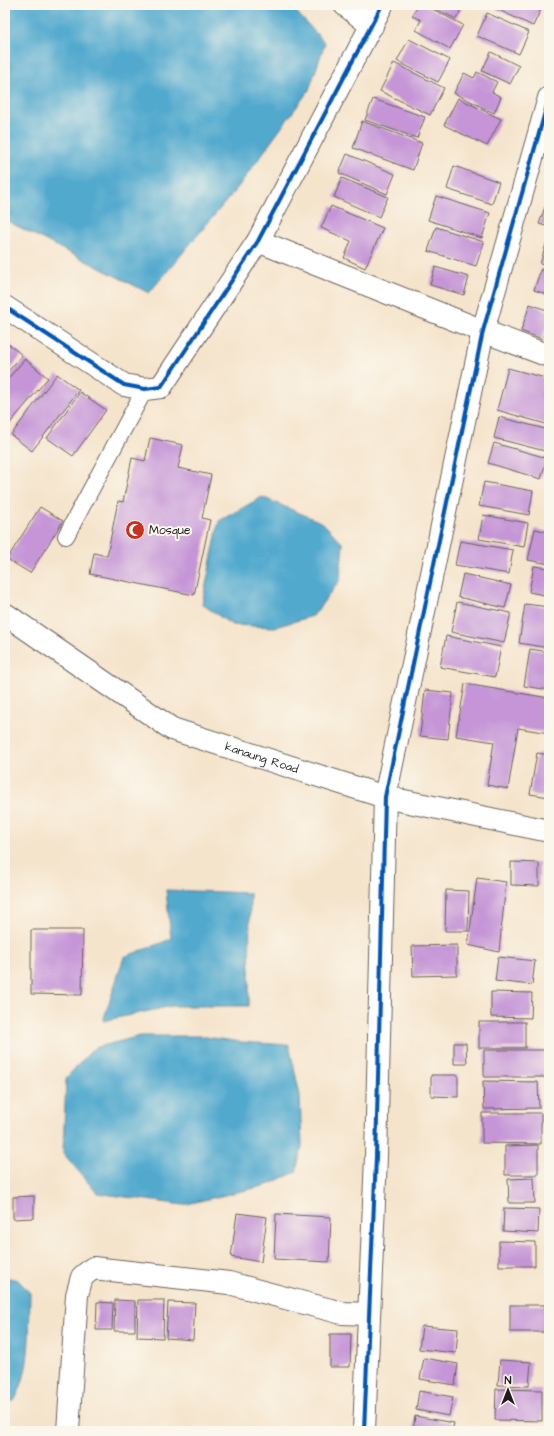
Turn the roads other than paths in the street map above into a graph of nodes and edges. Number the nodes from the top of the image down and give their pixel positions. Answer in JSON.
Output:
{"nodes":[{"id":1,"x":345,"y":5,"type":"edge"},
{"id":2,"x":382,"y":5,"type":"edge"},
{"id":3,"x":372,"y":26,"type":"junction"},
{"id":4,"x":549,"y":98,"type":"edge"},
{"id":5,"x":258,"y":241,"type":"junction"},
{"id":6,"x":5,"y":307,"type":"edge"},
{"id":7,"x":483,"y":332,"type":"junction"},
{"id":8,"x":549,"y":356,"type":"edge"},
{"id":9,"x":145,"y":389,"type":"junction"},
{"id":10,"x":66,"y":536,"type":"dead end"},
{"id":11,"x":5,"y":614,"type":"edge"},
{"id":12,"x":385,"y":797,"type":"junction"},
{"id":13,"x":549,"y":831,"type":"edge"},
{"id":14,"x":369,"y":1314,"type":"junction"},
{"id":15,"x":68,"y":1431,"type":"edge"},
{"id":16,"x":364,"y":1431,"type":"edge"}],
"edges":[{"from":1,"to":3,"type":"street"},
{"from":2,"to":3,"type":"street"},
{"from":3,"to":5,"type":"street"},
{"from":4,"to":7,"type":"street"},
{"from":5,"to":7,"type":"street"},
{"from":5,"to":9,"type":"street"},
{"from":6,"to":9,"type":"street"},
{"from":7,"to":8,"type":"street"},
{"from":7,"to":12,"type":"street"},
{"from":9,"to":10,"type":"lane"},
{"from":11,"to":12,"type":"street","name":"kanaung Road"},
{"from":12,"to":13,"type":"street","name":"kanaung Road"},
{"from":12,"to":14,"type":"street"},
{"from":14,"to":15,"type":"street"},
{"from":14,"to":16,"type":"street"}]}
